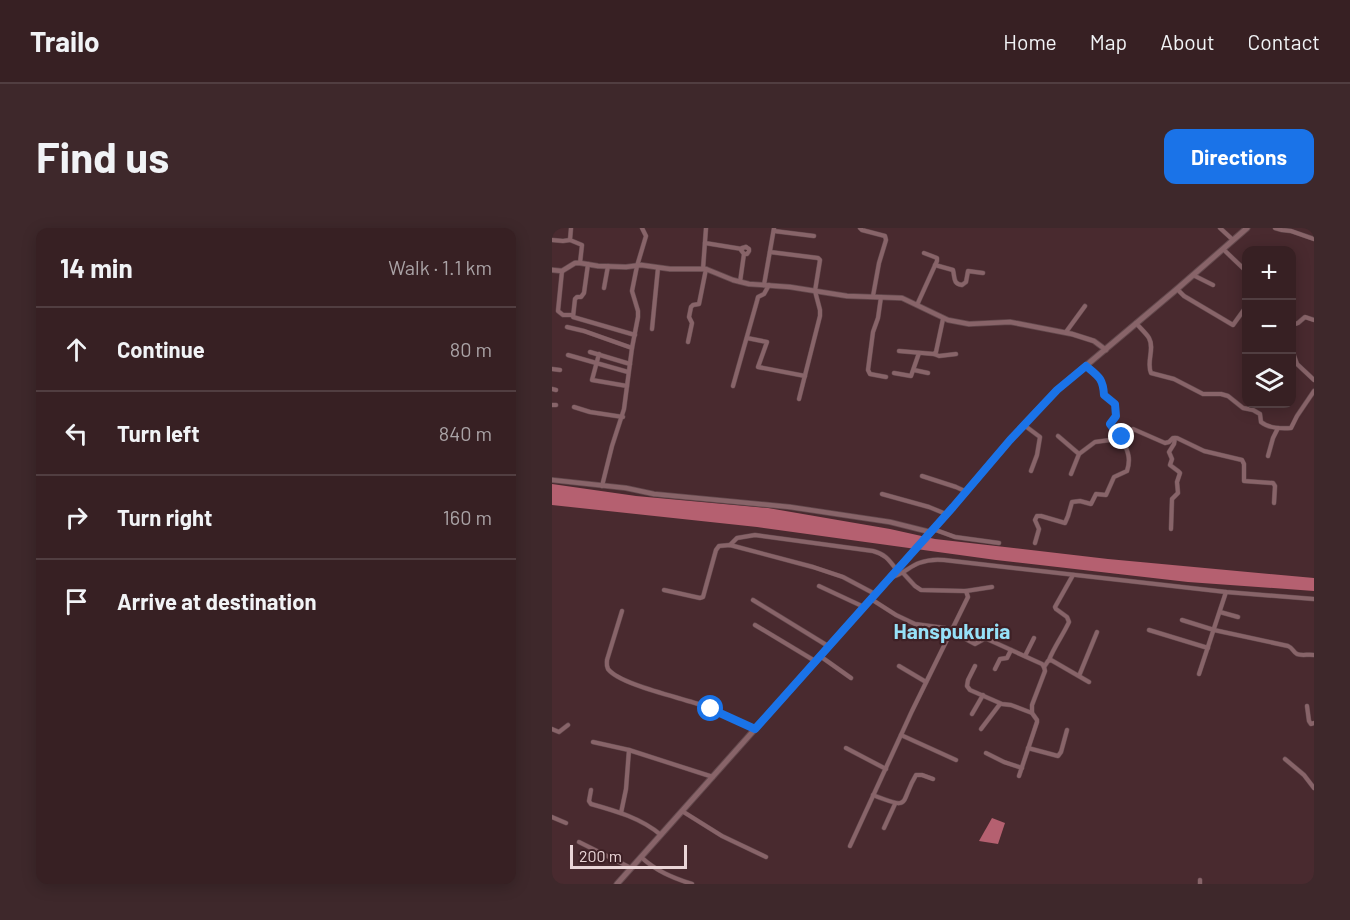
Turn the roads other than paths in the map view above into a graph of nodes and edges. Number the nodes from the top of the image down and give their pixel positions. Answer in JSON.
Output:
{"nodes":[{"id":1,"x":571,"y":228,"type":"edge"},
{"id":2,"x":642,"y":228,"type":"edge"},
{"id":3,"x":706,"y":228,"type":"edge"},
{"id":4,"x":799,"y":228,"type":"edge"},
{"id":5,"x":860,"y":228,"type":"edge"},
{"id":6,"x":1220,"y":228,"type":"edge"},
{"id":7,"x":1247,"y":228,"type":"edge"},
{"id":8,"x":1275,"y":228,"type":"edge"},
{"id":9,"x":774,"y":229,"type":"edge"},
{"id":10,"x":798,"y":234,"type":"junction"},
{"id":11,"x":814,"y":236,"type":"dead end"},
{"id":12,"x":1314,"y":239,"type":"edge"},
{"id":13,"x":552,"y":240,"type":"edge"},
{"id":14,"x":570,"y":240,"type":"junction"},
{"id":15,"x":1233,"y":240,"type":"junction"},
{"id":16,"x":705,"y":243,"type":"junction"},
{"id":17,"x":1223,"y":249,"type":"junction"},
{"id":18,"x":770,"y":252,"type":"junction"},
{"id":19,"x":924,"y":253,"type":"dead end"},
{"id":20,"x":580,"y":262,"type":"junction"},
{"id":21,"x":588,"y":264,"type":"junction"},
{"id":22,"x":935,"y":265,"type":"junction"},
{"id":23,"x":608,"y":266,"type":"junction"},
{"id":24,"x":637,"y":266,"type":"junction"},
{"id":25,"x":1242,"y":267,"type":"edge"},
{"id":26,"x":658,"y":268,"type":"junction"},
{"id":27,"x":704,"y":269,"type":"junction"},
{"id":28,"x":552,"y":270,"type":"edge"},
{"id":29,"x":562,"y":271,"type":"junction"},
{"id":30,"x":983,"y":273,"type":"dead end"},
{"id":31,"x":1193,"y":275,"type":"junction"},
{"id":32,"x":740,"y":282,"type":"junction"},
{"id":33,"x":766,"y":285,"type":"junction"},
{"id":34,"x":1213,"y":285,"type":"dead end"},
{"id":35,"x":604,"y":288,"type":"dead end"},
{"id":36,"x":1177,"y":289,"type":"junction"},
{"id":37,"x":815,"y":291,"type":"junction"},
{"id":38,"x":873,"y":296,"type":"junction"},
{"id":39,"x":880,"y":297,"type":"junction"},
{"id":40,"x":917,"y":305,"type":"junction"},
{"id":41,"x":1085,"y":306,"type":"dead end"},
{"id":42,"x":1242,"y":313,"type":"edge"},
{"id":43,"x":572,"y":315,"type":"junction"},
{"id":44,"x":943,"y":319,"type":"junction"},
{"id":45,"x":1314,"y":320,"type":"edge"},
{"id":46,"x":1136,"y":323,"type":"junction"},
{"id":47,"x":1296,"y":324,"type":"edge"},
{"id":48,"x":567,"y":327,"type":"dead end"},
{"id":49,"x":652,"y":329,"type":"dead end"},
{"id":50,"x":1066,"y":332,"type":"junction"},
{"id":51,"x":635,"y":335,"type":"junction"},
{"id":52,"x":747,"y":338,"type":"junction"},
{"id":53,"x":688,"y":342,"type":"dead end"},
{"id":54,"x":632,"y":348,"type":"junction"},
{"id":55,"x":1106,"y":350,"type":"junction"},
{"id":56,"x":591,"y":351,"type":"dead end"},
{"id":57,"x":899,"y":351,"type":"dead end"},
{"id":58,"x":919,"y":353,"type":"junction"},
{"id":59,"x":599,"y":354,"type":"junction"},
{"id":60,"x":934,"y":354,"type":"junction"},
{"id":61,"x":956,"y":354,"type":"dead end"},
{"id":62,"x":1293,"y":354,"type":"edge"},
{"id":63,"x":568,"y":355,"type":"dead end"},
{"id":64,"x":596,"y":363,"type":"junction"},
{"id":65,"x":630,"y":364,"type":"junction"},
{"id":66,"x":1086,"y":366,"type":"junction"},
{"id":67,"x":552,"y":369,"type":"edge"},
{"id":68,"x":560,"y":370,"type":"dead end"},
{"id":69,"x":914,"y":370,"type":"junction"},
{"id":70,"x":628,"y":373,"type":"junction"},
{"id":71,"x":894,"y":373,"type":"dead end"},
{"id":72,"x":927,"y":374,"type":"dead end"},
{"id":73,"x":805,"y":376,"type":"junction"},
{"id":74,"x":886,"y":377,"type":"dead end"},
{"id":75,"x":1314,"y":380,"type":"edge"},
{"id":76,"x":627,"y":386,"type":"junction"},
{"id":77,"x":733,"y":386,"type":"dead end"},
{"id":78,"x":1314,"y":391,"type":"edge"},
{"id":79,"x":799,"y":399,"type":"dead end"},
{"id":80,"x":574,"y":407,"type":"dead end"},
{"id":81,"x":623,"y":417,"type":"junction"},
{"id":82,"x":1024,"y":425,"type":"junction"},
{"id":83,"x":1278,"y":428,"type":"junction"},
{"id":84,"x":1116,"y":432,"type":"junction"},
{"id":85,"x":1058,"y":436,"type":"dead end"},
{"id":86,"x":1122,"y":437,"type":"junction"},
{"id":87,"x":1174,"y":438,"type":"junction"},
{"id":88,"x":1079,"y":454,"type":"junction"},
{"id":89,"x":1268,"y":456,"type":"dead end"},
{"id":90,"x":1031,"y":471,"type":"dead end"},
{"id":91,"x":1071,"y":474,"type":"dead end"},
{"id":92,"x":922,"y":477,"type":"dead end"},
{"id":93,"x":552,"y":480,"type":"edge"},
{"id":94,"x":602,"y":486,"type":"junction"},
{"id":95,"x":967,"y":492,"type":"junction"},
{"id":96,"x":882,"y":494,"type":"dead end"},
{"id":97,"x":1274,"y":503,"type":"dead end"},
{"id":98,"x":946,"y":514,"type":"junction"},
{"id":99,"x":1171,"y":529,"type":"dead end"},
{"id":100,"x":930,"y":532,"type":"junction"},
{"id":101,"x":999,"y":543,"type":"dead end"},
{"id":102,"x":1035,"y":543,"type":"dead end"},
{"id":103,"x":730,"y":545,"type":"junction"},
{"id":104,"x":897,"y":569,"type":"junction"},
{"id":105,"x":903,"y":573,"type":"junction"},
{"id":106,"x":1073,"y":574,"type":"junction"},
{"id":107,"x":890,"y":577,"type":"junction"},
{"id":108,"x":819,"y":586,"type":"dead end"},
{"id":109,"x":992,"y":586,"type":"dead end"},
{"id":110,"x":664,"y":590,"type":"dead end"},
{"id":111,"x":966,"y":591,"type":"junction"},
{"id":112,"x":1226,"y":592,"type":"junction"},
{"id":113,"x":873,"y":597,"type":"junction"},
{"id":114,"x":1314,"y":599,"type":"edge"},
{"id":115,"x":753,"y":600,"type":"dead end"},
{"id":116,"x":864,"y":607,"type":"junction"},
{"id":117,"x":622,"y":611,"type":"dead end"},
{"id":118,"x":1220,"y":612,"type":"junction"},
{"id":119,"x":1238,"y":616,"type":"dead end"},
{"id":120,"x":1182,"y":620,"type":"dead end"},
{"id":121,"x":755,"y":625,"type":"dead end"},
{"id":122,"x":952,"y":630,"type":"junction"},
{"id":123,"x":1149,"y":630,"type":"dead end"},
{"id":124,"x":1214,"y":630,"type":"junction"},
{"id":125,"x":1097,"y":632,"type":"dead end"},
{"id":126,"x":1034,"y":638,"type":"dead end"},
{"id":127,"x":828,"y":646,"type":"junction"},
{"id":128,"x":1208,"y":648,"type":"junction"},
{"id":129,"x":1011,"y":650,"type":"junction"},
{"id":130,"x":1314,"y":655,"type":"edge"},
{"id":131,"x":820,"y":656,"type":"junction"},
{"id":132,"x":1025,"y":656,"type":"junction"},
{"id":133,"x":1049,"y":660,"type":"junction"},
{"id":134,"x":815,"y":661,"type":"junction"},
{"id":135,"x":899,"y":666,"type":"dead end"},
{"id":136,"x":975,"y":666,"type":"dead end"},
{"id":137,"x":1044,"y":667,"type":"junction"},
{"id":138,"x":995,"y":669,"type":"dead end"},
{"id":139,"x":1199,"y":674,"type":"dead end"},
{"id":140,"x":1079,"y":676,"type":"junction"},
{"id":141,"x":851,"y":678,"type":"dead end"},
{"id":142,"x":927,"y":682,"type":"junction"},
{"id":143,"x":1089,"y":682,"type":"dead end"},
{"id":144,"x":982,"y":696,"type":"junction"},
{"id":145,"x":1000,"y":704,"type":"junction"},
{"id":146,"x":1306,"y":706,"type":"dead end"},
{"id":147,"x":1032,"y":713,"type":"junction"},
{"id":148,"x":972,"y":714,"type":"dead end"},
{"id":149,"x":1314,"y":723,"type":"edge"},
{"id":150,"x":568,"y":725,"type":"dead end"},
{"id":151,"x":552,"y":729,"type":"edge"},
{"id":152,"x":755,"y":729,"type":"junction"},
{"id":153,"x":981,"y":729,"type":"dead end"},
{"id":154,"x":1067,"y":730,"type":"dead end"},
{"id":155,"x":901,"y":735,"type":"junction"},
{"id":156,"x":593,"y":742,"type":"dead end"},
{"id":157,"x":1028,"y":747,"type":"junction"},
{"id":158,"x":846,"y":748,"type":"dead end"},
{"id":159,"x":629,"y":750,"type":"junction"},
{"id":160,"x":986,"y":753,"type":"dead end"},
{"id":161,"x":1285,"y":759,"type":"dead end"},
{"id":162,"x":956,"y":760,"type":"dead end"},
{"id":163,"x":1022,"y":768,"type":"junction"},
{"id":164,"x":886,"y":769,"type":"junction"},
{"id":165,"x":1019,"y":776,"type":"dead end"},
{"id":166,"x":712,"y":777,"type":"junction"},
{"id":167,"x":933,"y":779,"type":"dead end"},
{"id":168,"x":1314,"y":788,"type":"edge"},
{"id":169,"x":591,"y":790,"type":"dead end"},
{"id":170,"x":873,"y":795,"type":"junction"},
{"id":171,"x":895,"y":804,"type":"junction"},
{"id":172,"x":682,"y":811,"type":"junction"},
{"id":173,"x":621,"y":813,"type":"junction"},
{"id":174,"x":552,"y":817,"type":"edge"},
{"id":175,"x":566,"y":823,"type":"dead end"},
{"id":176,"x":884,"y":828,"type":"dead end"},
{"id":177,"x":661,"y":835,"type":"junction"},
{"id":178,"x":579,"y":842,"type":"dead end"},
{"id":179,"x":850,"y":846,"type":"dead end"},
{"id":180,"x":641,"y":856,"type":"junction"},
{"id":181,"x":766,"y":857,"type":"dead end"},
{"id":182,"x":631,"y":868,"type":"junction"},
{"id":183,"x":617,"y":884,"type":"edge"},
{"id":184,"x":692,"y":884,"type":"edge"}],
"edges":[{"from":1,"to":14,"type":"street"},
{"from":2,"to":24,"type":"street"},
{"from":3,"to":16,"type":"street"},
{"from":4,"to":10,"type":"street"},
{"from":5,"to":38,"type":"street"},
{"from":6,"to":15,"type":"street"},
{"from":7,"to":15,"type":"main road"},
{"from":8,"to":12,"type":"street"},
{"from":9,"to":10,"type":"street"},
{"from":9,"to":18,"type":"street"},
{"from":10,"to":11,"type":"street"},
{"from":13,"to":14,"type":"street"},
{"from":14,"to":20,"type":"street"},
{"from":15,"to":17,"type":"main road"},
{"from":16,"to":27,"type":"street"},
{"from":16,"to":32,"type":"street"},
{"from":17,"to":25,"type":"street"},
{"from":17,"to":31,"type":"main road"},
{"from":18,"to":33,"type":"street"},
{"from":18,"to":37,"type":"street"},
{"from":19,"to":22,"type":"street"},
{"from":20,"to":21,"type":"street"},
{"from":20,"to":29,"type":"street"},
{"from":21,"to":23,"type":"street"},
{"from":21,"to":43,"type":"street"},
{"from":22,"to":30,"type":"street"},
{"from":22,"to":40,"type":"street"},
{"from":23,"to":24,"type":"street"},
{"from":23,"to":35,"type":"street"},
{"from":24,"to":26,"type":"street"},
{"from":24,"to":51,"type":"street"},
{"from":26,"to":27,"type":"street"},
{"from":26,"to":49,"type":"street"},
{"from":27,"to":32,"type":"street"},
{"from":27,"to":53,"type":"street"},
{"from":28,"to":29,"type":"street"},
{"from":29,"to":43,"type":"street"},
{"from":31,"to":34,"type":"street"},
{"from":31,"to":36,"type":"main road"},
{"from":32,"to":33,"type":"street"},
{"from":33,"to":37,"type":"street"},
{"from":33,"to":52,"type":"street"},
{"from":36,"to":42,"type":"street"},
{"from":36,"to":46,"type":"main road"},
{"from":37,"to":38,"type":"street"},
{"from":37,"to":73,"type":"street"},
{"from":38,"to":39,"type":"street"},
{"from":39,"to":40,"type":"street"},
{"from":39,"to":74,"type":"street"},
{"from":40,"to":44,"type":"street"},
{"from":41,"to":50,"type":"street"},
{"from":43,"to":51,"type":"street"},
{"from":44,"to":50,"type":"street"},
{"from":44,"to":60,"type":"street"},
{"from":45,"to":47,"type":"street"},
{"from":46,"to":55,"type":"main road"},
{"from":46,"to":83,"type":"street"},
{"from":48,"to":54,"type":"street"},
{"from":50,"to":55,"type":"street"},
{"from":51,"to":54,"type":"street"},
{"from":52,"to":73,"type":"street"},
{"from":52,"to":77,"type":"street"},
{"from":54,"to":65,"type":"street"},
{"from":55,"to":66,"type":"main road"},
{"from":56,"to":59,"type":"street"},
{"from":57,"to":58,"type":"street"},
{"from":58,"to":60,"type":"street"},
{"from":58,"to":69,"type":"street"},
{"from":59,"to":64,"type":"street"},
{"from":59,"to":65,"type":"street"},
{"from":60,"to":61,"type":"street"},
{"from":62,"to":75,"type":"street"},
{"from":63,"to":64,"type":"street"},
{"from":64,"to":70,"type":"street"},
{"from":64,"to":76,"type":"street"},
{"from":65,"to":70,"type":"street"},
{"from":66,"to":82,"type":"main road"},
{"from":66,"to":84,"type":"street"},
{"from":67,"to":68,"type":"street"},
{"from":69,"to":71,"type":"street"},
{"from":69,"to":72,"type":"street"},
{"from":70,"to":76,"type":"street"},
{"from":73,"to":79,"type":"street"},
{"from":76,"to":81,"type":"street"},
{"from":78,"to":83,"type":"street"},
{"from":80,"to":81,"type":"street"},
{"from":81,"to":94,"type":"street"},
{"from":82,"to":90,"type":"street"},
{"from":82,"to":95,"type":"main road"},
{"from":83,"to":89,"type":"street"},
{"from":84,"to":86,"type":"street"},
{"from":84,"to":88,"type":"street"},
{"from":85,"to":88,"type":"street"},
{"from":86,"to":87,"type":"street"},
{"from":86,"to":102,"type":"street"},
{"from":87,"to":97,"type":"street"},
{"from":87,"to":99,"type":"street"},
{"from":88,"to":91,"type":"street"},
{"from":92,"to":95,"type":"street"},
{"from":93,"to":94,"type":"street"},
{"from":94,"to":100,"type":"street"},
{"from":95,"to":98,"type":"main road"},
{"from":96,"to":98,"type":"street"},
{"from":98,"to":100,"type":"main road"},
{"from":100,"to":101,"type":"street"},
{"from":100,"to":104,"type":"main road"},
{"from":103,"to":104,"type":"street"},
{"from":103,"to":110,"type":"street"},
{"from":103,"to":113,"type":"street"},
{"from":104,"to":107,"type":"main road"},
{"from":105,"to":106,"type":"street"},
{"from":105,"to":107,"type":"street"},
{"from":105,"to":111,"type":"street"},
{"from":106,"to":112,"type":"street"},
{"from":106,"to":133,"type":"street"},
{"from":107,"to":113,"type":"main road"},
{"from":108,"to":116,"type":"street"},
{"from":109,"to":111,"type":"street"},
{"from":111,"to":122,"type":"street"},
{"from":112,"to":114,"type":"street"},
{"from":112,"to":118,"type":"street"},
{"from":113,"to":116,"type":"main road"},
{"from":113,"to":122,"type":"street"},
{"from":115,"to":127,"type":"street"},
{"from":116,"to":127,"type":"main road"},
{"from":117,"to":152,"type":"street"},
{"from":118,"to":119,"type":"street"},
{"from":118,"to":124,"type":"street"},
{"from":120,"to":124,"type":"street"},
{"from":121,"to":134,"type":"street"},
{"from":122,"to":129,"type":"street"},
{"from":122,"to":142,"type":"street"},
{"from":123,"to":128,"type":"street"},
{"from":124,"to":128,"type":"street"},
{"from":124,"to":130,"type":"street"},
{"from":125,"to":140,"type":"street"},
{"from":126,"to":132,"type":"street"},
{"from":127,"to":131,"type":"main road"},
{"from":128,"to":139,"type":"street"},
{"from":129,"to":132,"type":"street"},
{"from":129,"to":138,"type":"street"},
{"from":131,"to":134,"type":"main road"},
{"from":131,"to":141,"type":"street"},
{"from":132,"to":137,"type":"street"},
{"from":133,"to":137,"type":"street"},
{"from":133,"to":140,"type":"street"},
{"from":134,"to":152,"type":"main road"},
{"from":135,"to":142,"type":"street"},
{"from":136,"to":144,"type":"street"},
{"from":137,"to":147,"type":"street"},
{"from":140,"to":143,"type":"street"},
{"from":142,"to":155,"type":"street"},
{"from":144,"to":145,"type":"street"},
{"from":144,"to":148,"type":"street"},
{"from":145,"to":147,"type":"street"},
{"from":145,"to":153,"type":"street"},
{"from":146,"to":149,"type":"street"},
{"from":147,"to":157,"type":"street"},
{"from":150,"to":151,"type":"street"},
{"from":152,"to":166,"type":"main road"},
{"from":154,"to":157,"type":"street"},
{"from":155,"to":162,"type":"street"},
{"from":155,"to":164,"type":"street"},
{"from":156,"to":159,"type":"street"},
{"from":157,"to":163,"type":"street"},
{"from":158,"to":164,"type":"street"},
{"from":159,"to":166,"type":"street"},
{"from":159,"to":173,"type":"street"},
{"from":160,"to":163,"type":"street"},
{"from":161,"to":168,"type":"street"},
{"from":163,"to":165,"type":"street"},
{"from":164,"to":170,"type":"street"},
{"from":166,"to":172,"type":"main road"},
{"from":167,"to":171,"type":"street"},
{"from":169,"to":173,"type":"street"},
{"from":170,"to":171,"type":"street"},
{"from":170,"to":179,"type":"street"},
{"from":171,"to":176,"type":"street"},
{"from":172,"to":177,"type":"main road"},
{"from":172,"to":181,"type":"street"},
{"from":173,"to":177,"type":"street"},
{"from":174,"to":175,"type":"street"},
{"from":177,"to":180,"type":"main road"},
{"from":178,"to":182,"type":"street"},
{"from":180,"to":182,"type":"main road"},
{"from":180,"to":184,"type":"street"},
{"from":182,"to":183,"type":"main road"}]}
